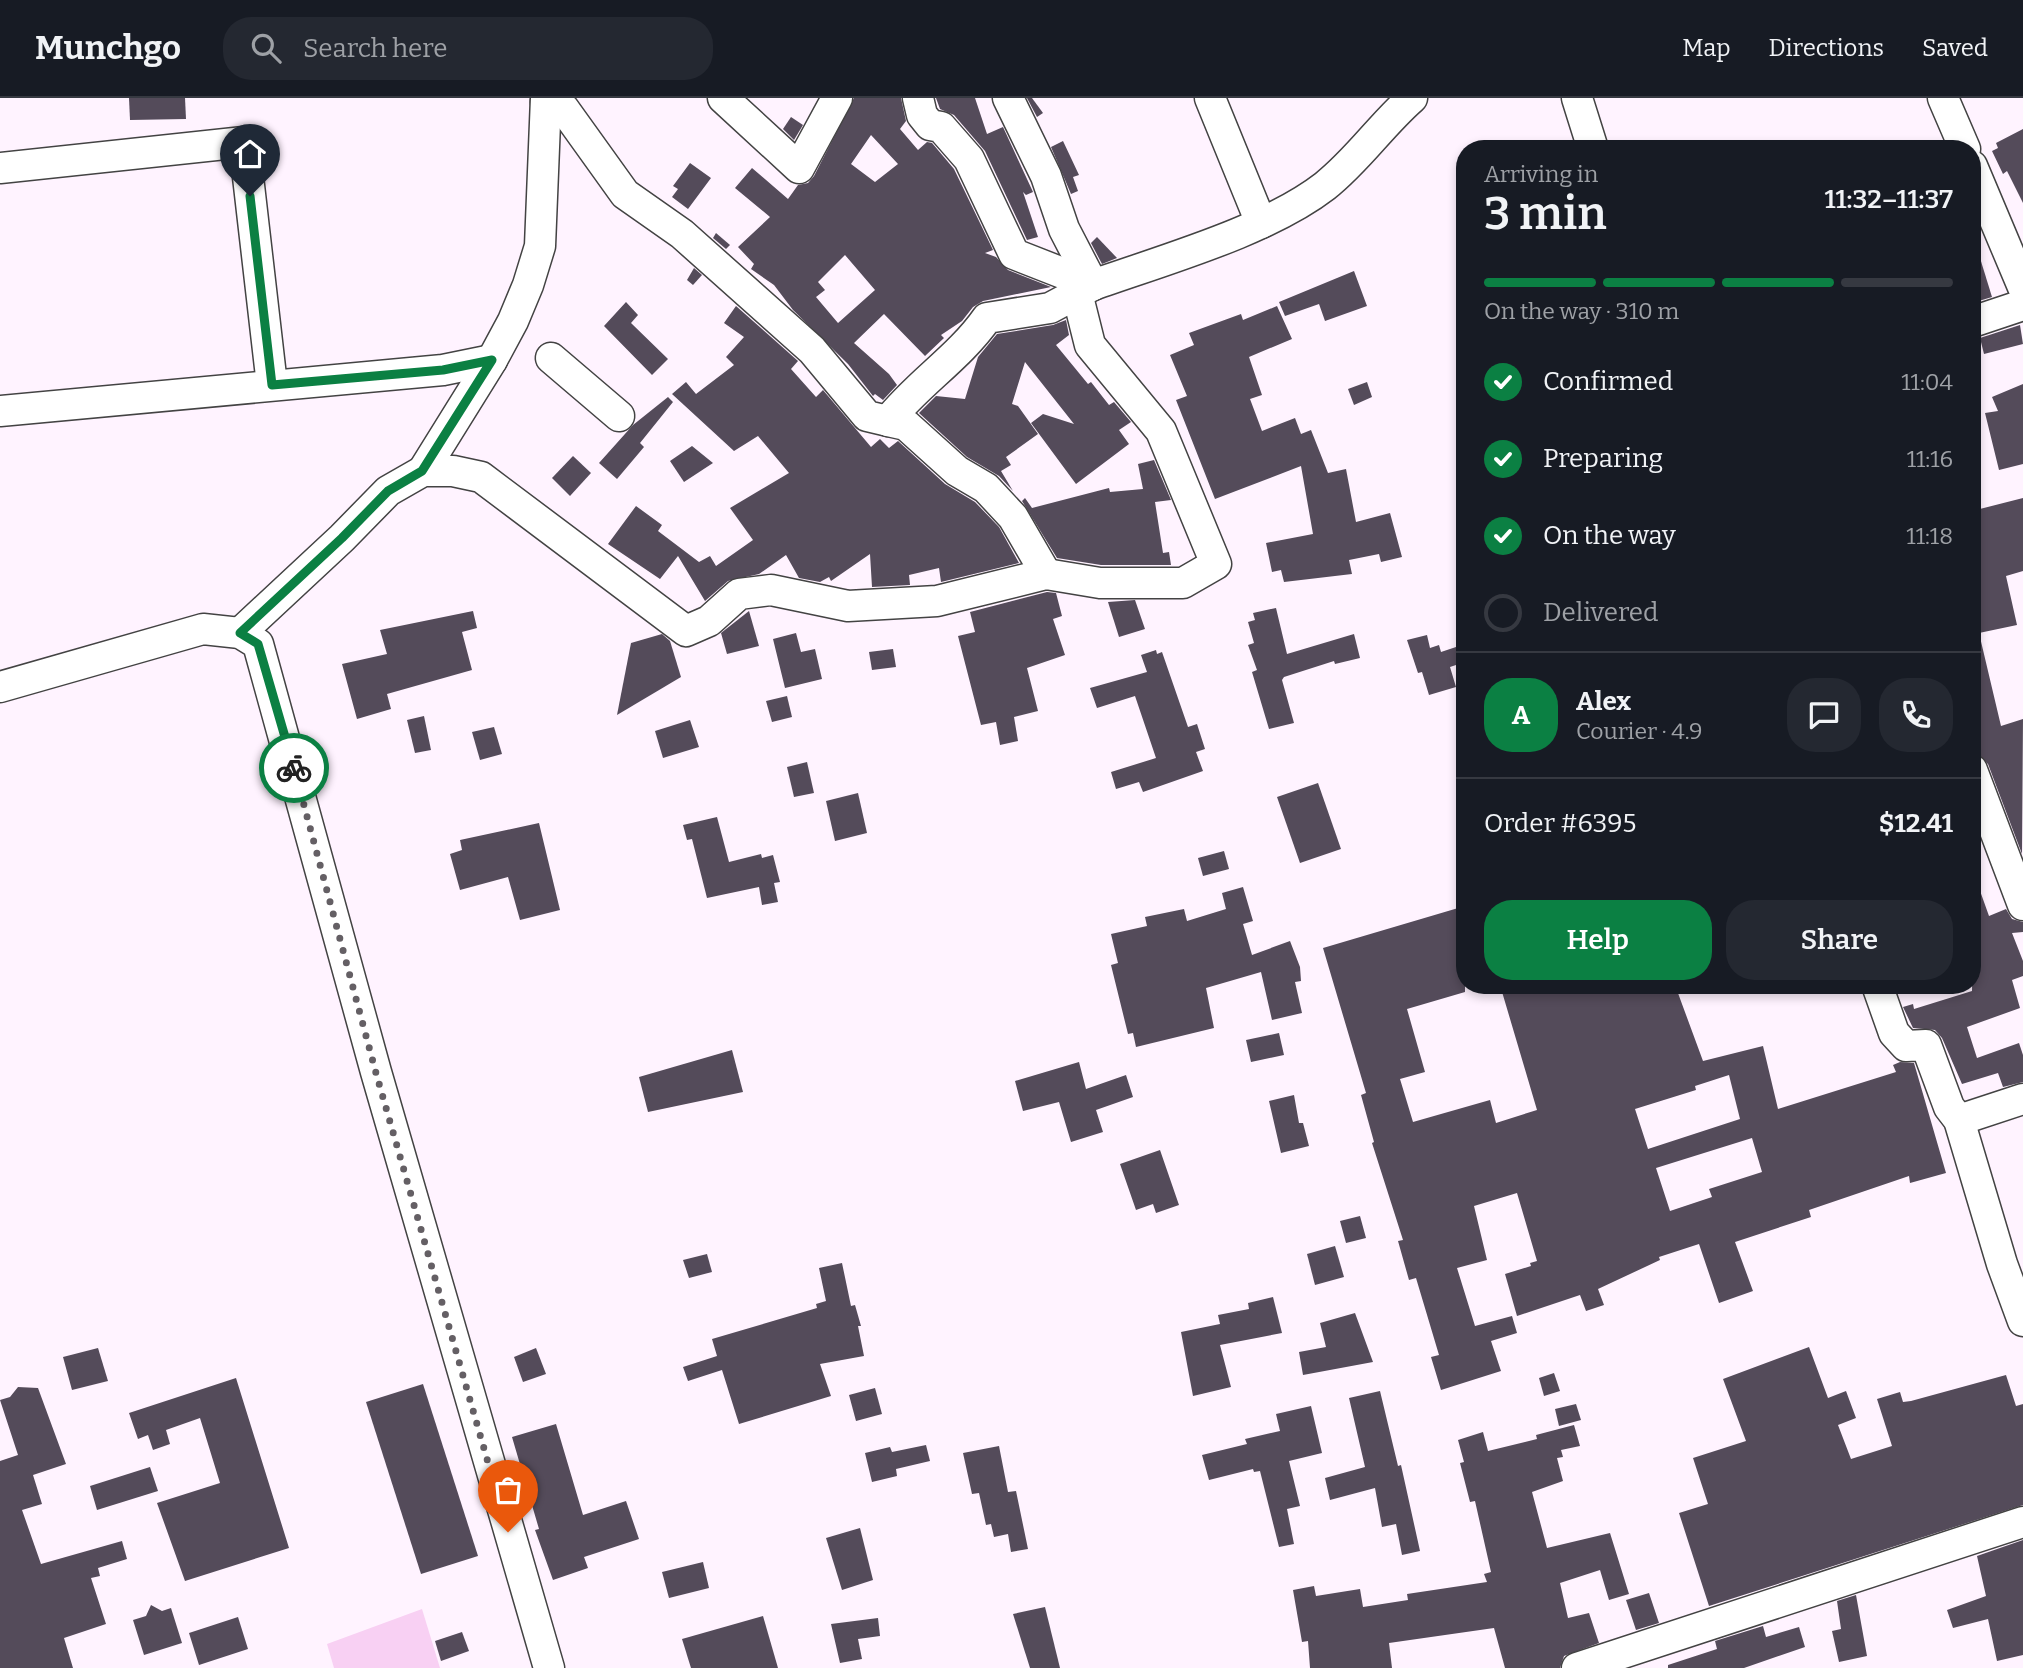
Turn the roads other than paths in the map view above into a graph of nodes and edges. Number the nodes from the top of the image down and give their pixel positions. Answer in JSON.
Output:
{"nodes":[{"id":1,"x":723,"y":98,"type":"edge"},
{"id":2,"x":837,"y":98,"type":"edge"},
{"id":3,"x":918,"y":98,"type":"edge"},
{"id":4,"x":1008,"y":98,"type":"edge"},
{"id":5,"x":1210,"y":98,"type":"edge"},
{"id":6,"x":1412,"y":98,"type":"edge"},
{"id":7,"x":1577,"y":98,"type":"edge"},
{"id":8,"x":1943,"y":98,"type":"edge"},
{"id":9,"x":546,"y":100,"type":"edge"},
{"id":10,"x":1590,"y":140,"type":"edge"},
{"id":11,"x":1961,"y":140,"type":"edge"},
{"id":12,"x":0,"y":168,"type":"edge"},
{"id":13,"x":1981,"y":181,"type":"edge"},
{"id":14,"x":1261,"y":223,"type":"junction"},
{"id":15,"x":2013,"y":233,"type":"edge"},
{"id":16,"x":2023,"y":287,"type":"edge"},
{"id":17,"x":1085,"y":289,"type":"junction"},
{"id":18,"x":2023,"y":305,"type":"edge"},
{"id":19,"x":1981,"y":319,"type":"edge"},
{"id":20,"x":551,"y":358,"type":"dead end"},
{"id":21,"x":492,"y":360,"type":"junction"},
{"id":22,"x":272,"y":385,"type":"junction"},
{"id":23,"x":0,"y":411,"type":"edge"},
{"id":24,"x":619,"y":416,"type":"dead end"},
{"id":25,"x":888,"y":421,"type":"junction"},
{"id":26,"x":422,"y":471,"type":"junction"},
{"id":27,"x":1046,"y":574,"type":"junction"},
{"id":28,"x":240,"y":633,"type":"junction"},
{"id":29,"x":0,"y":687,"type":"edge"},
{"id":30,"x":1981,"y":794,"type":"edge"},
{"id":31,"x":2023,"y":905,"type":"edge"},
{"id":32,"x":1880,"y":994,"type":"edge"},
{"id":33,"x":2023,"y":1099,"type":"edge"},
{"id":34,"x":1959,"y":1120,"type":"junction"},
{"id":35,"x":2023,"y":1321,"type":"edge"},
{"id":36,"x":2023,"y":1521,"type":"edge"},
{"id":37,"x":549,"y":1668,"type":"edge"},
{"id":38,"x":1577,"y":1668,"type":"edge"}],
"edges":[{"from":1,"to":2,"type":"street"},
{"from":3,"to":17,"type":"street"},
{"from":4,"to":17,"type":"street"},
{"from":5,"to":14,"type":"street"},
{"from":6,"to":14,"type":"street"},
{"from":7,"to":10,"type":"street"},
{"from":8,"to":11,"type":"street"},
{"from":9,"to":21,"type":"street"},
{"from":9,"to":25,"type":"street"},
{"from":12,"to":22,"type":"street"},
{"from":13,"to":15,"type":"street"},
{"from":14,"to":17,"type":"street"},
{"from":15,"to":16,"type":"street"},
{"from":17,"to":25,"type":"street"},
{"from":17,"to":27,"type":"street"},
{"from":18,"to":19,"type":"street"},
{"from":20,"to":24,"type":"street"},
{"from":21,"to":22,"type":"street"},
{"from":21,"to":26,"type":"street"},
{"from":22,"to":23,"type":"street"},
{"from":25,"to":27,"type":"street"},
{"from":26,"to":27,"type":"street"},
{"from":26,"to":28,"type":"street"},
{"from":28,"to":29,"type":"street"},
{"from":28,"to":37,"type":"street"},
{"from":30,"to":31,"type":"street"},
{"from":32,"to":34,"type":"street"},
{"from":33,"to":34,"type":"street"},
{"from":34,"to":35,"type":"street"},
{"from":36,"to":38,"type":"street"}]}
